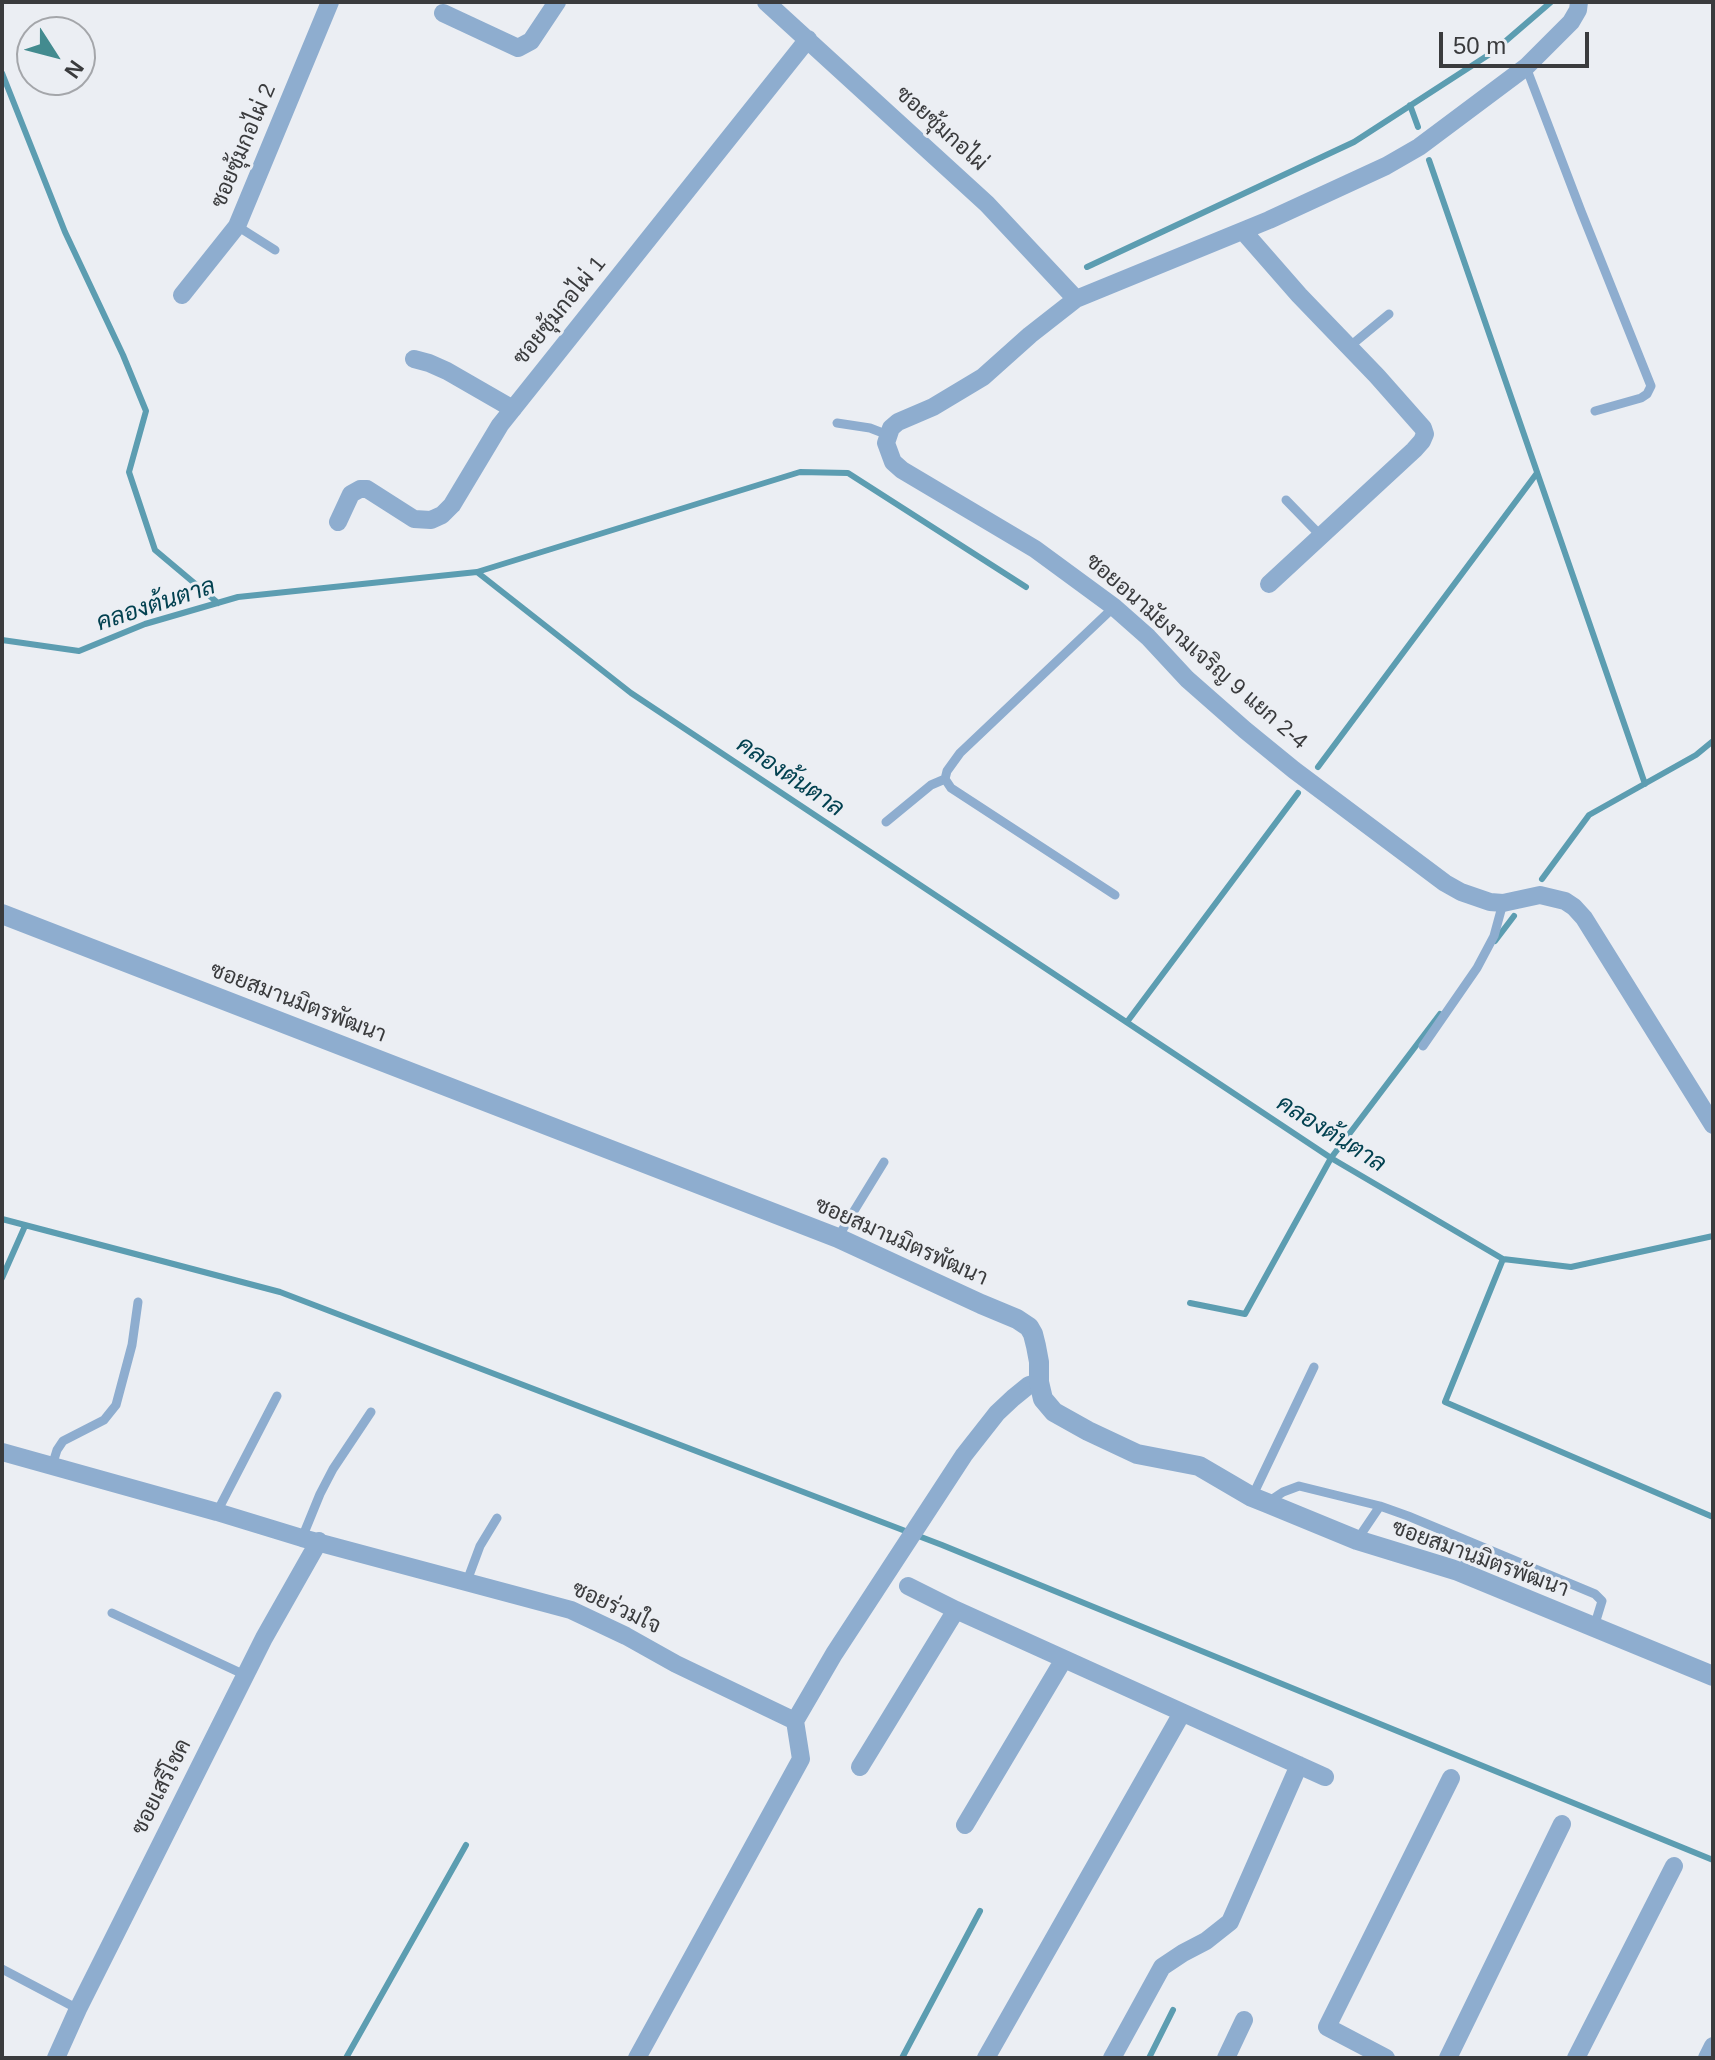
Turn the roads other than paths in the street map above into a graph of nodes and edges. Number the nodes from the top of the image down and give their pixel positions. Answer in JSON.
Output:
{"nodes":[{"id":1,"x":330,"y":2,"type":"edge"},
{"id":2,"x":557,"y":2,"type":"edge"},
{"id":3,"x":766,"y":2,"type":"edge"},
{"id":4,"x":1579,"y":2,"type":"edge"},
{"id":5,"x":443,"y":13,"type":"dead end"},
{"id":6,"x":808,"y":39,"type":"junction"},
{"id":7,"x":1526,"y":67,"type":"junction"},
{"id":8,"x":237,"y":226,"type":"junction"},
{"id":9,"x":1243,"y":231,"type":"junction"},
{"id":10,"x":275,"y":250,"type":"dead end"},
{"id":11,"x":182,"y":295,"type":"dead end"},
{"id":12,"x":1076,"y":299,"type":"junction"},
{"id":13,"x":1389,"y":314,"type":"dead end"},
{"id":14,"x":1349,"y":347,"type":"junction"},
{"id":15,"x":414,"y":359,"type":"dead end"},
{"id":16,"x":513,"y":409,"type":"junction"},
{"id":17,"x":1595,"y":411,"type":"dead end"},
{"id":18,"x":837,"y":423,"type":"dead end"},
{"id":19,"x":888,"y":435,"type":"junction"},
{"id":20,"x":1286,"y":500,"type":"dead end"},
{"id":21,"x":338,"y":522,"type":"dead end"},
{"id":22,"x":1321,"y":536,"type":"junction"},
{"id":23,"x":1269,"y":584,"type":"dead end"},
{"id":24,"x":1114,"y":607,"type":"junction"},
{"id":25,"x":945,"y":779,"type":"junction"},
{"id":26,"x":886,"y":822,"type":"dead end"},
{"id":27,"x":1115,"y":895,"type":"dead end"},
{"id":28,"x":1503,"y":903,"type":"junction"},
{"id":29,"x":2,"y":914,"type":"edge"},
{"id":30,"x":1423,"y":1046,"type":"dead end"},
{"id":31,"x":1712,"y":1120,"type":"edge"},
{"id":32,"x":884,"y":1162,"type":"dead end"},
{"id":33,"x":838,"y":1238,"type":"junction"},
{"id":34,"x":138,"y":1302,"type":"dead end"},
{"id":35,"x":1314,"y":1367,"type":"dead end"},
{"id":36,"x":1039,"y":1382,"type":"junction"},
{"id":37,"x":277,"y":1396,"type":"dead end"},
{"id":38,"x":371,"y":1412,"type":"dead end"},
{"id":39,"x":2,"y":1452,"type":"edge"},
{"id":40,"x":52,"y":1466,"type":"junction"},
{"id":41,"x":1260,"y":1500,"type":"junction"},
{"id":42,"x":1380,"y":1506,"type":"junction"},
{"id":43,"x":217,"y":1512,"type":"junction"},
{"id":44,"x":497,"y":1518,"type":"dead end"},
{"id":45,"x":311,"y":1540,"type":"junction"},
{"id":46,"x":1357,"y":1540,"type":"junction"},
{"id":47,"x":1469,"y":1543,"type":"junction"},
{"id":48,"x":1458,"y":1571,"type":"junction"},
{"id":49,"x":467,"y":1581,"type":"junction"},
{"id":50,"x":908,"y":1586,"type":"dead end"},
{"id":51,"x":956,"y":1610,"type":"junction"},
{"id":52,"x":112,"y":1613,"type":"dead end"},
{"id":53,"x":1594,"y":1627,"type":"junction"},
{"id":54,"x":1064,"y":1659,"type":"junction"},
{"id":55,"x":245,"y":1675,"type":"junction"},
{"id":56,"x":1713,"y":1676,"type":"edge"},
{"id":57,"x":1182,"y":1713,"type":"junction"},
{"id":58,"x":795,"y":1721,"type":"junction"},
{"id":59,"x":1299,"y":1765,"type":"junction"},
{"id":60,"x":860,"y":1767,"type":"dead end"},
{"id":61,"x":1325,"y":1777,"type":"dead end"},
{"id":62,"x":1451,"y":1778,"type":"dead end"},
{"id":63,"x":1562,"y":1824,"type":"dead end"},
{"id":64,"x":965,"y":1825,"type":"dead end"},
{"id":65,"x":1674,"y":1866,"type":"dead end"},
{"id":66,"x":2,"y":1969,"type":"edge"},
{"id":67,"x":78,"y":2009,"type":"junction"},
{"id":68,"x":1244,"y":2020,"type":"dead end"},
{"id":69,"x":1713,"y":2046,"type":"edge"},
{"id":70,"x":1366,"y":2054,"type":"edge"},
{"id":71,"x":58,"y":2057,"type":"edge"},
{"id":72,"x":637,"y":2058,"type":"edge"},
{"id":73,"x":986,"y":2058,"type":"edge"},
{"id":74,"x":1112,"y":2058,"type":"edge"},
{"id":75,"x":1226,"y":2058,"type":"edge"},
{"id":76,"x":1386,"y":2058,"type":"edge"},
{"id":77,"x":1448,"y":2058,"type":"edge"},
{"id":78,"x":1576,"y":2058,"type":"edge"},
{"id":79,"x":1707,"y":2058,"type":"edge"}],
"edges":[{"from":1,"to":8,"type":"street","name":"ซอยซุ้มกอไผ่ 2"},
{"from":2,"to":5,"type":"street"},
{"from":3,"to":6,"type":"street","name":"ซอยซุ้มกอไผ่"},
{"from":4,"to":7,"type":"street"},
{"from":6,"to":12,"type":"street","name":"ซอยซุ้มกอไผ่"},
{"from":6,"to":16,"type":"street","name":"ซอยซุ้มกอไผ่ 1"},
{"from":7,"to":9,"type":"street"},
{"from":7,"to":17,"type":"lane"},
{"from":8,"to":10,"type":"lane"},
{"from":8,"to":11,"type":"street","name":"ซอยซุ้มกอไผ่ 2"},
{"from":9,"to":12,"type":"street"},
{"from":9,"to":14,"type":"street"},
{"from":12,"to":19,"type":"street"},
{"from":13,"to":14,"type":"lane"},
{"from":14,"to":22,"type":"street"},
{"from":15,"to":16,"type":"street"},
{"from":16,"to":21,"type":"street","name":"ซอยซุ้มกอไผ่ 1"},
{"from":18,"to":19,"type":"lane"},
{"from":19,"to":24,"type":"street","name":"ซอยอนามัยงามเจริญ 9 แยก 2-4"},
{"from":20,"to":22,"type":"lane"},
{"from":22,"to":23,"type":"street"},
{"from":24,"to":25,"type":"lane"},
{"from":24,"to":28,"type":"street","name":"ซอยอนามัยงามเจริญ 9 แยก 2-4"},
{"from":25,"to":26,"type":"lane"},
{"from":25,"to":27,"type":"lane"},
{"from":28,"to":30,"type":"lane"},
{"from":28,"to":31,"type":"street","name":"ซอยอนามัยงามเจริญ 9 แยก 2-4"},
{"from":29,"to":33,"type":"street","name":"ซอยสมานมิตรพัฒนา"},
{"from":32,"to":33,"type":"lane"},
{"from":33,"to":36,"type":"street","name":"ซอยสมานมิตรพัฒนา"},
{"from":34,"to":40,"type":"lane"},
{"from":35,"to":41,"type":"lane"},
{"from":36,"to":41,"type":"street","name":"ซอยสมานมิตรพัฒนา"},
{"from":36,"to":58,"type":"street"},
{"from":37,"to":43,"type":"lane"},
{"from":38,"to":45,"type":"lane"},
{"from":39,"to":40,"type":"street","name":"ซอยร่วมใจ"},
{"from":40,"to":43,"type":"street","name":"ซอยร่วมใจ"},
{"from":41,"to":42,"type":"lane"},
{"from":41,"to":46,"type":"street","name":"ซอยสมานมิตรพัฒนา"},
{"from":42,"to":46,"type":"lane"},
{"from":42,"to":47,"type":"lane"},
{"from":43,"to":45,"type":"street","name":"ซอยร่วมใจ"},
{"from":44,"to":49,"type":"lane"},
{"from":45,"to":49,"type":"street","name":"ซอยร่วมใจ"},
{"from":45,"to":55,"type":"street","name":"ซอยเสรีโชค"},
{"from":46,"to":48,"type":"street","name":"ซอยสมานมิตรพัฒนา"},
{"from":47,"to":48,"type":"lane"},
{"from":47,"to":53,"type":"lane"},
{"from":48,"to":53,"type":"street","name":"ซอยสมานมิตรพัฒนา"},
{"from":49,"to":58,"type":"street","name":"ซอยร่วมใจ"},
{"from":50,"to":51,"type":"street"},
{"from":51,"to":54,"type":"street"},
{"from":51,"to":60,"type":"street"},
{"from":52,"to":55,"type":"lane"},
{"from":53,"to":56,"type":"street","name":"ซอยสมานมิตรพัฒนา"},
{"from":54,"to":57,"type":"street"},
{"from":54,"to":64,"type":"street"},
{"from":55,"to":67,"type":"street","name":"ซอยเสรีโชค"},
{"from":57,"to":59,"type":"street"},
{"from":57,"to":73,"type":"street"},
{"from":58,"to":72,"type":"street"},
{"from":59,"to":61,"type":"street"},
{"from":59,"to":74,"type":"street"},
{"from":62,"to":70,"type":"street"},
{"from":63,"to":77,"type":"street"},
{"from":65,"to":78,"type":"street"},
{"from":66,"to":67,"type":"lane"},
{"from":67,"to":71,"type":"street","name":"ซอยเสรีโชค"},
{"from":68,"to":75,"type":"street"},
{"from":69,"to":79,"type":"street"},
{"from":70,"to":76,"type":"street"}]}
